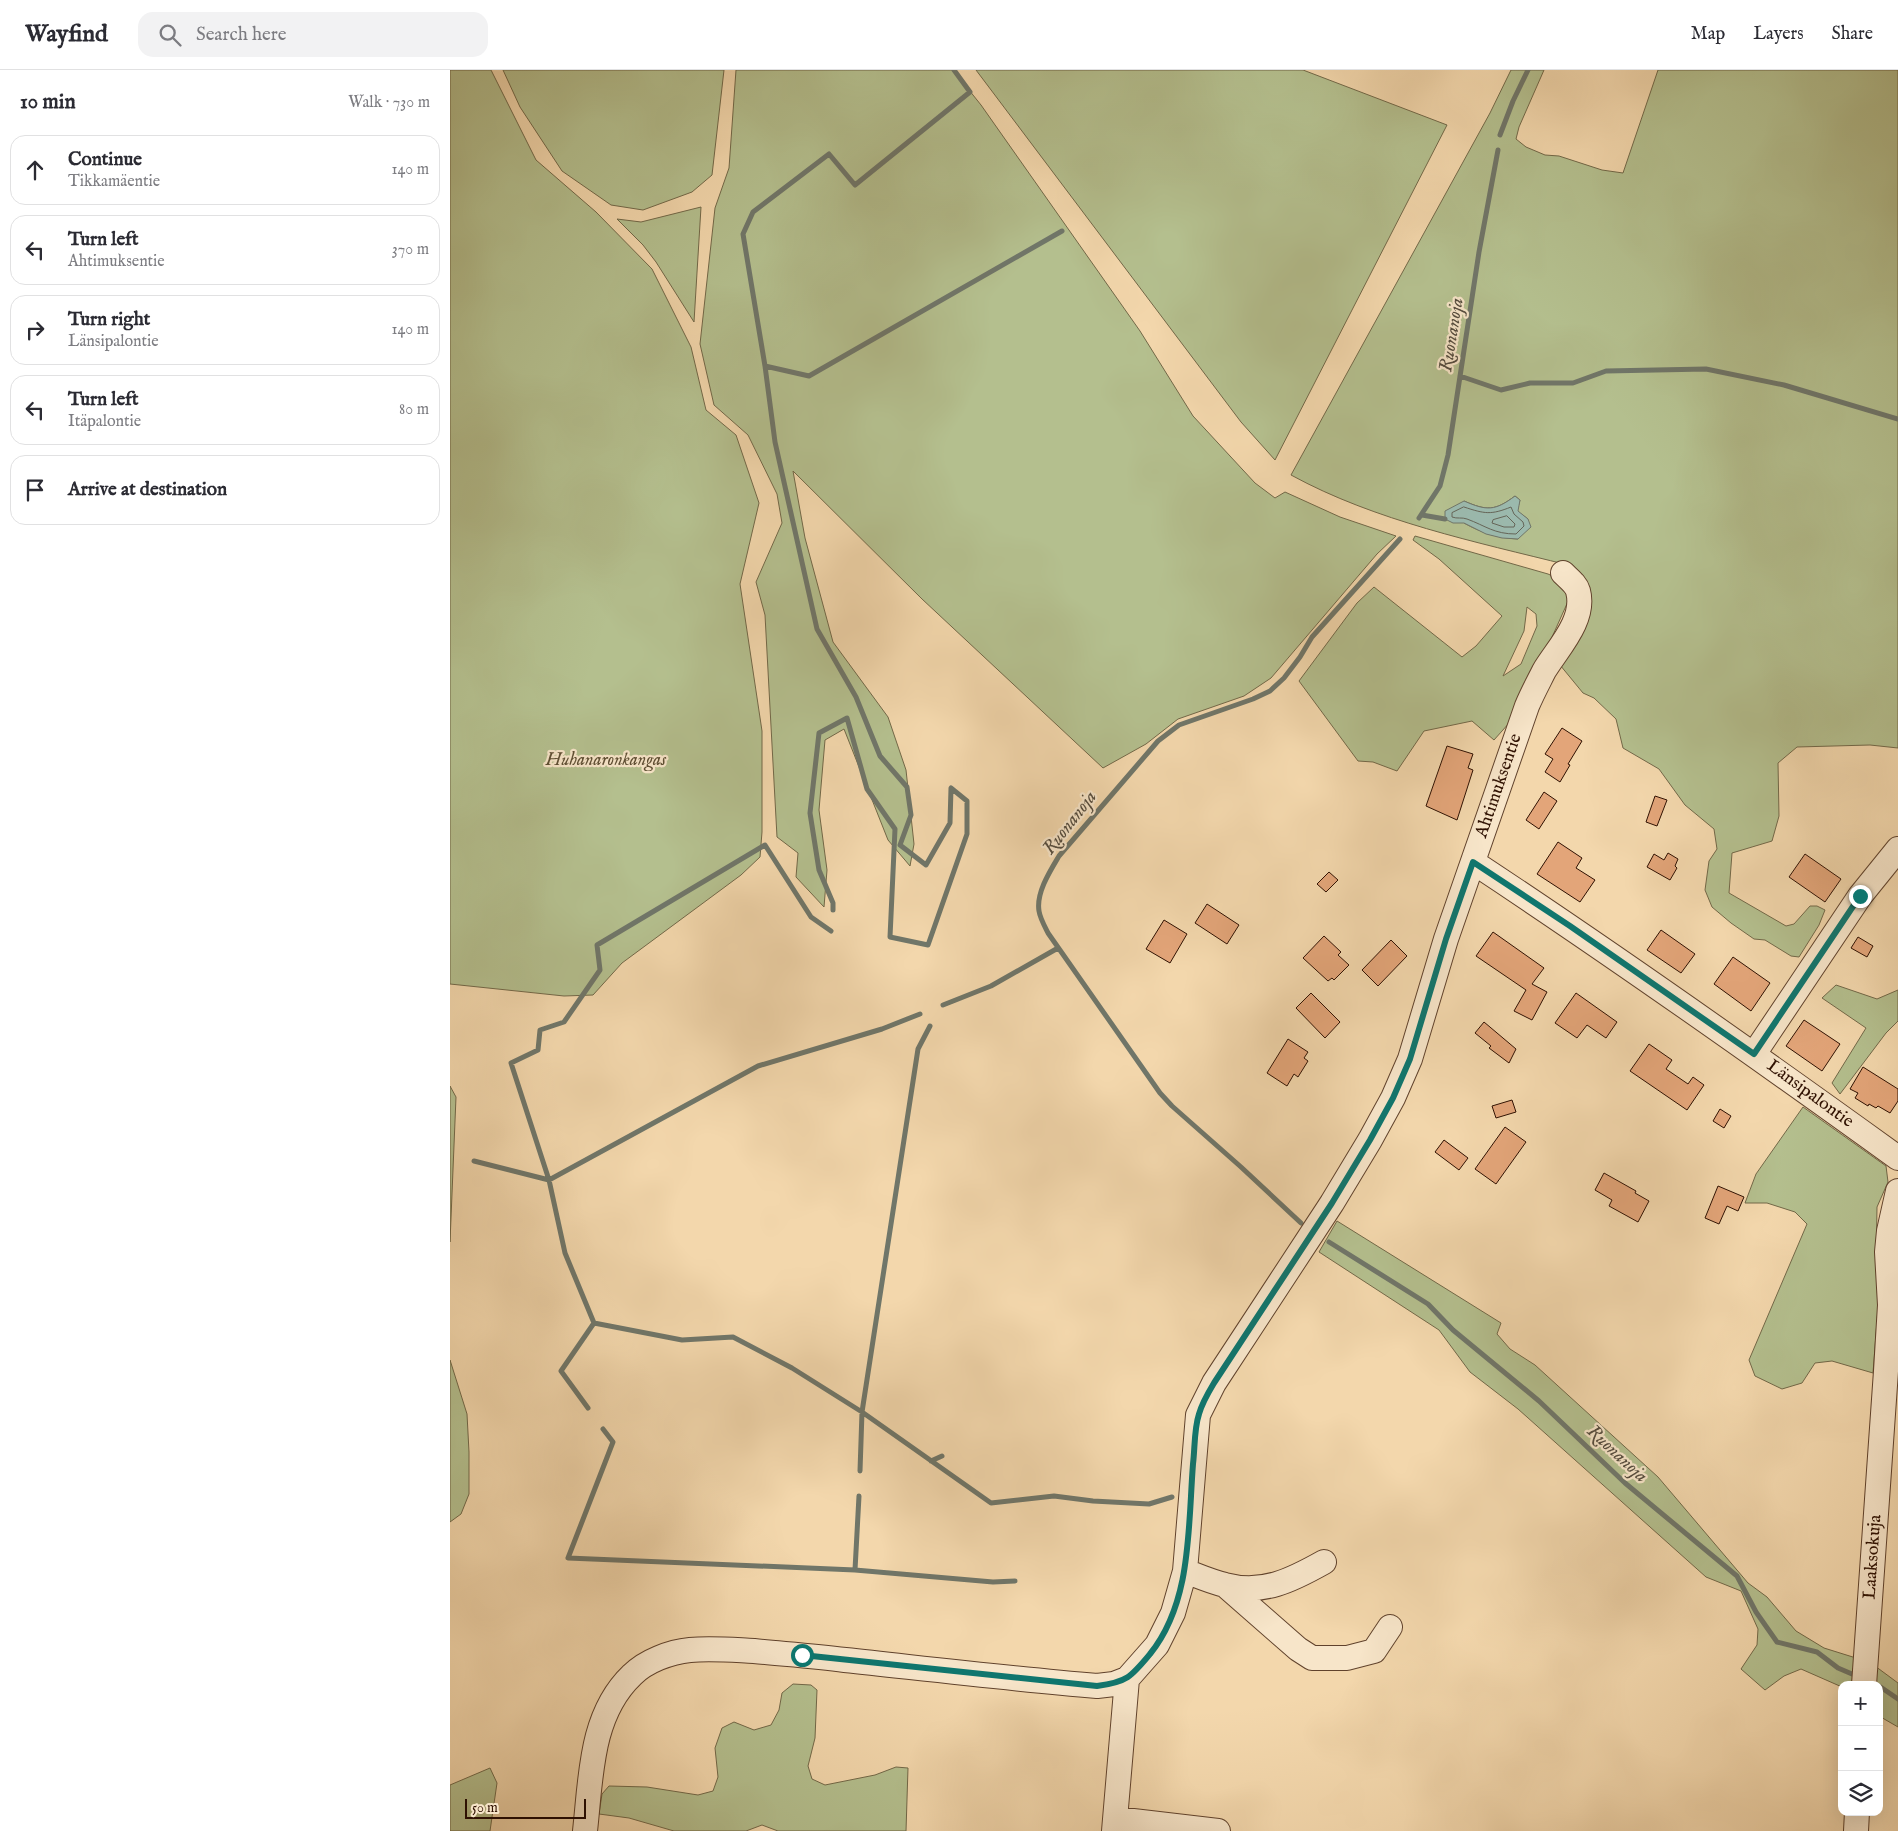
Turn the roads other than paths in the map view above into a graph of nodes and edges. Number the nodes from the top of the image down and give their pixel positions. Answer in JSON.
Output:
{"nodes":[{"id":1,"x":1564,"y":574,"type":"dead end"},
{"id":2,"x":1898,"y":850,"type":"edge"},
{"id":3,"x":1473,"y":862,"type":"junction"},
{"id":4,"x":1754,"y":1054,"type":"junction"},
{"id":5,"x":1898,"y":1158,"type":"edge"},
{"id":6,"x":1898,"y":1191,"type":"edge"},
{"id":7,"x":1324,"y":1562,"type":"dead end"},
{"id":8,"x":1185,"y":1571,"type":"junction"},
{"id":9,"x":1226,"y":1586,"type":"junction"},
{"id":10,"x":1390,"y":1627,"type":"dead end"},
{"id":11,"x":1864,"y":1676,"type":"edge"},
{"id":12,"x":1127,"y":1679,"type":"junction"},
{"id":13,"x":1857,"y":1816,"type":"edge"},
{"id":14,"x":1115,"y":1825,"type":"edge"},
{"id":15,"x":585,"y":1831,"type":"edge"},
{"id":16,"x":1218,"y":1831,"type":"edge"},
{"id":17,"x":1856,"y":1831,"type":"edge"}],
"edges":[{"from":1,"to":3,"type":"street","name":"Ahtimuksentie"},
{"from":2,"to":4,"type":"street"},
{"from":3,"to":4,"type":"street","name":"Länsipalontie"},
{"from":3,"to":8,"type":"street","name":"Ahtimuksentie"},
{"from":4,"to":5,"type":"street","name":"Länsipalontie"},
{"from":6,"to":11,"type":"street","name":"Laaksokuja"},
{"from":7,"to":9,"type":"street"},
{"from":8,"to":9,"type":"street"},
{"from":8,"to":12,"type":"street","name":"Ahtimuksentie"},
{"from":9,"to":10,"type":"street"},
{"from":12,"to":14,"type":"street"},
{"from":12,"to":15,"type":"street"},
{"from":13,"to":17,"type":"street"},
{"from":14,"to":16,"type":"street"}]}
